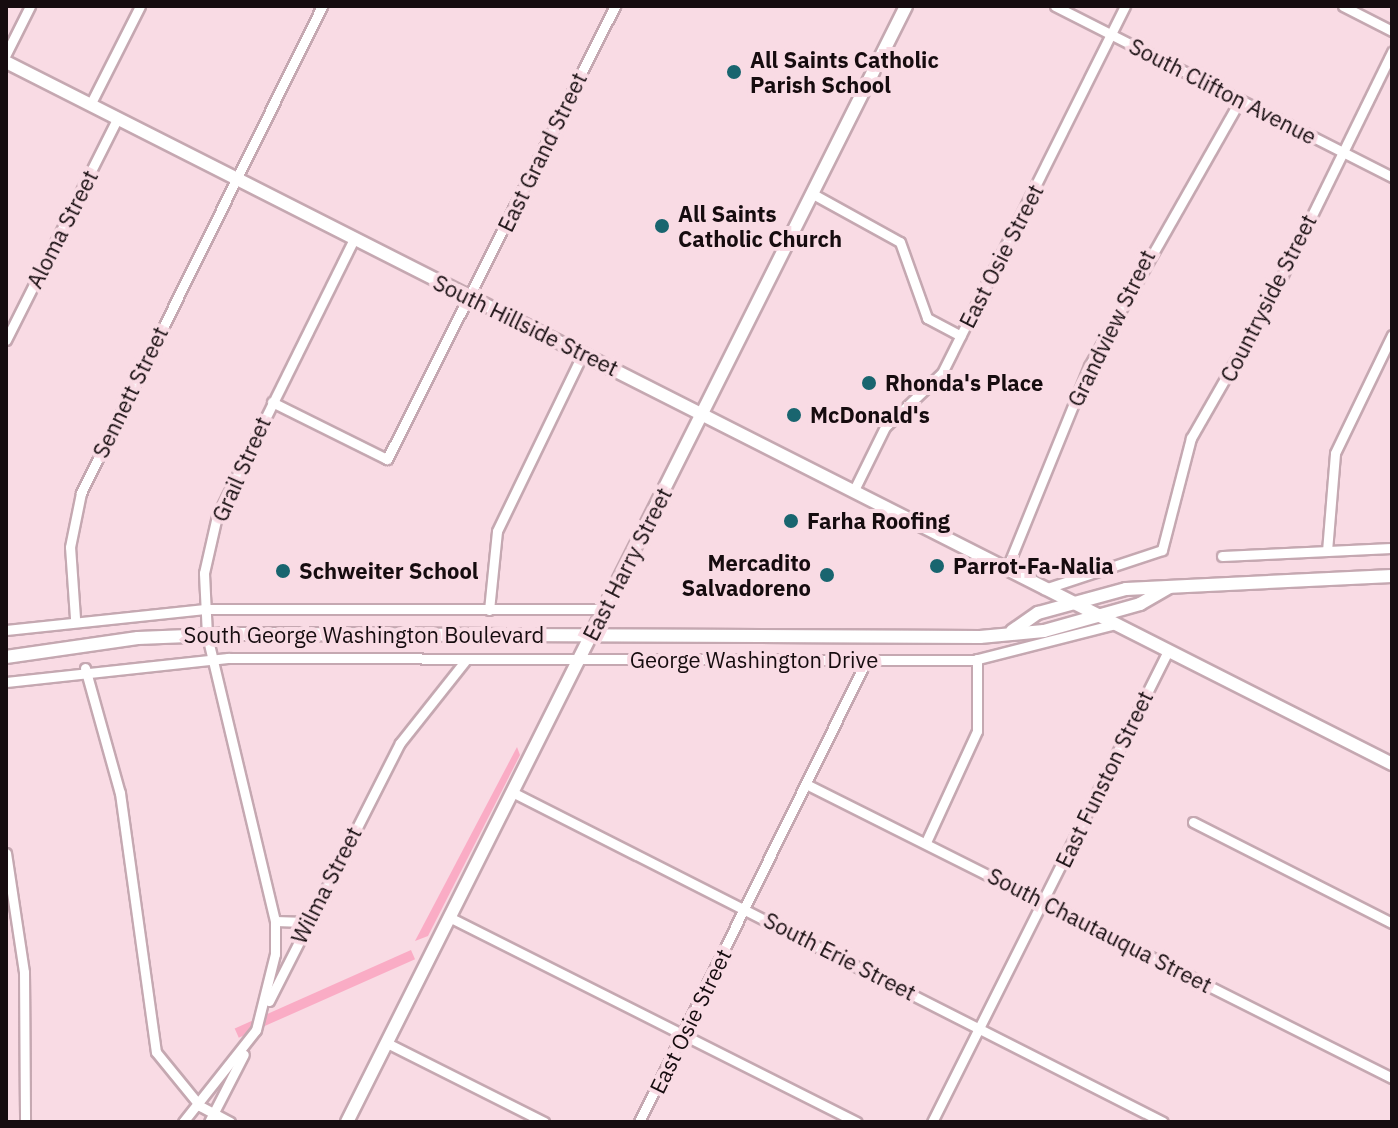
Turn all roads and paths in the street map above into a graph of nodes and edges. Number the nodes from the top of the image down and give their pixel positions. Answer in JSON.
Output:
{"nodes":[{"id":1,"x":30,"y":6,"type":"edge"},
{"id":2,"x":140,"y":6,"type":"edge"},
{"id":3,"x":322,"y":6,"type":"edge"},
{"id":4,"x":615,"y":6,"type":"edge"},
{"id":5,"x":906,"y":6,"type":"edge"},
{"id":6,"x":1055,"y":6,"type":"edge"},
{"id":7,"x":1125,"y":6,"type":"edge"},
{"id":8,"x":1343,"y":6,"type":"edge"},
{"id":9,"x":1392,"y":31,"type":"edge"},
{"id":10,"x":1112,"y":35,"type":"junction"},
{"id":11,"x":1392,"y":52,"type":"edge"},
{"id":12,"x":6,"y":54,"type":"edge"},
{"id":13,"x":6,"y":62,"type":"edge"},
{"id":14,"x":1240,"y":100,"type":"junction"},
{"id":15,"x":90,"y":105,"type":"junction"},
{"id":16,"x":117,"y":119,"type":"junction"},
{"id":17,"x":1341,"y":151,"type":"junction"},
{"id":18,"x":1392,"y":177,"type":"edge"},
{"id":19,"x":235,"y":178,"type":"junction"},
{"id":20,"x":813,"y":194,"type":"junction"},
{"id":21,"x":354,"y":239,"type":"junction"},
{"id":22,"x":470,"y":297,"type":"junction"},
{"id":23,"x":1392,"y":335,"type":"edge"},
{"id":24,"x":961,"y":336,"type":"junction"},
{"id":25,"x":6,"y":340,"type":"edge"},
{"id":26,"x":583,"y":353,"type":"junction"},
{"id":27,"x":272,"y":402,"type":"junction"},
{"id":28,"x":702,"y":413,"type":"junction"},
{"id":29,"x":854,"y":490,"type":"junction"},
{"id":30,"x":1392,"y":548,"type":"edge"},
{"id":31,"x":1327,"y":551,"type":"junction"},
{"id":32,"x":1222,"y":556,"type":"dead end"},
{"id":33,"x":1007,"y":568,"type":"junction"},
{"id":34,"x":1392,"y":576,"type":"edge"},
{"id":35,"x":1169,"y":587,"type":"junction"},
{"id":36,"x":1044,"y":589,"type":"junction"},
{"id":37,"x":1073,"y":603,"type":"junction"},
{"id":38,"x":205,"y":609,"type":"junction"},
{"id":39,"x":604,"y":609,"type":"junction"},
{"id":40,"x":489,"y":610,"type":"junction"},
{"id":41,"x":1096,"y":615,"type":"junction"},
{"id":42,"x":75,"y":618,"type":"junction"},
{"id":43,"x":1115,"y":624,"type":"junction"},
{"id":44,"x":6,"y":630,"type":"edge"},
{"id":45,"x":1012,"y":631,"type":"junction"},
{"id":46,"x":207,"y":635,"type":"junction"},
{"id":47,"x":591,"y":635,"type":"junction"},
{"id":48,"x":1168,"y":651,"type":"junction"},
{"id":49,"x":6,"y":657,"type":"edge"},
{"id":50,"x":212,"y":659,"type":"junction"},
{"id":51,"x":977,"y":659,"type":"junction"},
{"id":52,"x":579,"y":660,"type":"junction"},
{"id":53,"x":465,"y":661,"type":"junction"},
{"id":54,"x":866,"y":661,"type":"junction"},
{"id":55,"x":85,"y":668,"type":"junction"},
{"id":56,"x":6,"y":682,"type":"edge"},
{"id":57,"x":1392,"y":764,"type":"edge"},
{"id":58,"x":806,"y":784,"type":"junction"},
{"id":59,"x":516,"y":794,"type":"junction"},
{"id":60,"x":1193,"y":822,"type":"dead end"},
{"id":61,"x":926,"y":842,"type":"junction"},
{"id":62,"x":6,"y":853,"type":"edge"},
{"id":63,"x":1043,"y":901,"type":"junction"},
{"id":64,"x":746,"y":909,"type":"junction"},
{"id":65,"x":451,"y":918,"type":"junction"},
{"id":66,"x":275,"y":921,"type":"junction"},
{"id":67,"x":305,"y":922,"type":"junction"},
{"id":68,"x":1392,"y":923,"type":"edge"},
{"id":69,"x":979,"y":1028,"type":"junction"},
{"id":70,"x":256,"y":1030,"type":"junction"},
{"id":71,"x":683,"y":1035,"type":"junction"},
{"id":72,"x":387,"y":1043,"type":"junction"},
{"id":73,"x":1392,"y":1078,"type":"edge"},
{"id":74,"x":200,"y":1106,"type":"junction"},
{"id":75,"x":211,"y":1118,"type":"edge"},
{"id":76,"x":25,"y":1122,"type":"edge"},
{"id":77,"x":183,"y":1122,"type":"edge"},
{"id":78,"x":230,"y":1122,"type":"edge"},
{"id":79,"x":347,"y":1122,"type":"edge"},
{"id":80,"x":544,"y":1122,"type":"edge"},
{"id":81,"x":639,"y":1122,"type":"edge"},
{"id":82,"x":857,"y":1122,"type":"edge"},
{"id":83,"x":932,"y":1122,"type":"edge"},
{"id":84,"x":1163,"y":1122,"type":"edge"}],
"edges":[{"from":1,"to":12,"type":"street"},
{"from":2,"to":15,"type":"street"},
{"from":3,"to":19,"type":"street","name":"Sennett Street"},
{"from":4,"to":22,"type":"street","name":"East Grand Street"},
{"from":5,"to":20,"type":"main road","name":"East Harry Street"},
{"from":6,"to":10,"type":"street","name":"South Clifton Avenue"},
{"from":7,"to":10,"type":"street","name":"East Osie Street"},
{"from":8,"to":9,"type":"street"},
{"from":10,"to":14,"type":"street","name":"South Clifton Avenue"},
{"from":10,"to":24,"type":"street","name":"East Osie Street"},
{"from":11,"to":17,"type":"street","name":"Countryside Street"},
{"from":13,"to":15,"type":"main road","name":"South Hillside Street"},
{"from":14,"to":17,"type":"street","name":"South Clifton Avenue"},
{"from":14,"to":33,"type":"street","name":"Grandview Street"},
{"from":15,"to":16,"type":"main road","name":"South Hillside Street"},
{"from":16,"to":19,"type":"main road","name":"South Hillside Street"},
{"from":16,"to":25,"type":"street","name":"Aloma Street"},
{"from":17,"to":18,"type":"street","name":"South Clifton Avenue"},
{"from":17,"to":36,"type":"street","name":"Countryside Street"},
{"from":19,"to":21,"type":"main road","name":"South Hillside Street"},
{"from":19,"to":42,"type":"street","name":"Sennett Street"},
{"from":20,"to":24,"type":"street"},
{"from":20,"to":28,"type":"main road","name":"East Harry Street"},
{"from":21,"to":22,"type":"main road","name":"South Hillside Street"},
{"from":21,"to":27,"type":"street","name":"Grail Street"},
{"from":22,"to":26,"type":"main road","name":"South Hillside Street"},
{"from":22,"to":27,"type":"street","name":"East Grand Street"},
{"from":23,"to":31,"type":"street"},
{"from":24,"to":29,"type":"street","name":"East Osie Street"},
{"from":26,"to":28,"type":"main road","name":"South Hillside Street"},
{"from":26,"to":40,"type":"street"},
{"from":27,"to":38,"type":"street","name":"Grail Street"},
{"from":28,"to":29,"type":"main road","name":"South Hillside Street"},
{"from":28,"to":39,"type":"main road","name":"East Harry Street"},
{"from":29,"to":33,"type":"main road","name":"South Hillside Street"},
{"from":30,"to":31,"type":"street"},
{"from":31,"to":32,"type":"street"},
{"from":33,"to":36,"type":"main road","name":"South Hillside Street"},
{"from":34,"to":35,"type":"main road","name":"South George Washington Boulevard"},
{"from":35,"to":37,"type":"main road","name":"South George Washington Boulevard"},
{"from":35,"to":41,"type":"main road","name":"South George Washington Boulevard"},
{"from":36,"to":37,"type":"main road","name":"South Hillside Street"},
{"from":37,"to":41,"type":"main road","name":"South Hillside Street"},
{"from":37,"to":45,"type":"main road","name":"South George Washington Boulevard"},
{"from":38,"to":40,"type":"street"},
{"from":38,"to":42,"type":"street"},
{"from":38,"to":46,"type":"street","name":"Grail Street"},
{"from":39,"to":40,"type":"street"},
{"from":39,"to":47,"type":"main road","name":"East Harry Street"},
{"from":41,"to":43,"type":"main road","name":"South Hillside Street"},
{"from":41,"to":45,"type":"main road","name":"South George Washington Boulevard"},
{"from":42,"to":44,"type":"street"},
{"from":43,"to":48,"type":"main road","name":"South Hillside Street"},
{"from":43,"to":51,"type":"street","name":"George Washington Drive"},
{"from":45,"to":47,"type":"main road","name":"South George Washington Boulevard"},
{"from":46,"to":47,"type":"main road","name":"South George Washington Boulevard"},
{"from":46,"to":49,"type":"main road","name":"South George Washington Boulevard"},
{"from":46,"to":50,"type":"street","name":"Grail Street"},
{"from":47,"to":52,"type":"main road","name":"East Harry Street"},
{"from":48,"to":57,"type":"main road"},
{"from":48,"to":63,"type":"street","name":"East Funston Street"},
{"from":50,"to":53,"type":"street","name":"George Washington Drive"},
{"from":50,"to":55,"type":"street","name":"George Washington Drive"},
{"from":50,"to":66,"type":"street","name":"Grail Street"},
{"from":51,"to":54,"type":"street","name":"George Washington Drive"},
{"from":51,"to":61,"type":"street"},
{"from":52,"to":53,"type":"street","name":"George Washington Drive"},
{"from":52,"to":54,"type":"street","name":"George Washington Drive"},
{"from":52,"to":59,"type":"main road","name":"East Harry Street"},
{"from":53,"to":67,"type":"street","name":"Wilma Street"},
{"from":54,"to":58,"type":"street","name":"East Osie Street"},
{"from":55,"to":56,"type":"street","name":"George Washington Drive"},
{"from":55,"to":74,"type":"street"},
{"from":58,"to":61,"type":"street","name":"South Chautauqua Street"},
{"from":58,"to":64,"type":"street","name":"East Osie Street"},
{"from":59,"to":64,"type":"street","name":"South Erie Street"},
{"from":59,"to":65,"type":"main road","name":"East Harry Street"},
{"from":60,"to":68,"type":"street"},
{"from":61,"to":63,"type":"street","name":"South Chautauqua Street"},
{"from":62,"to":76,"type":"street"},
{"from":63,"to":69,"type":"street","name":"East Funston Street"},
{"from":63,"to":73,"type":"street","name":"South Chautauqua Street"},
{"from":64,"to":69,"type":"street","name":"South Erie Street"},
{"from":64,"to":71,"type":"street","name":"East Osie Street"},
{"from":65,"to":71,"type":"street"},
{"from":65,"to":72,"type":"main road","name":"East Harry Street"},
{"from":66,"to":67,"type":"street"},
{"from":66,"to":70,"type":"street","name":"Grail Street"},
{"from":67,"to":70,"type":"street","name":"Wilma Street"},
{"from":69,"to":83,"type":"street","name":"East Funston Street"},
{"from":69,"to":84,"type":"street","name":"South Erie Street"},
{"from":70,"to":74,"type":"street"},
{"from":70,"to":75,"type":"street","name":"Wilma Street"},
{"from":71,"to":81,"type":"street","name":"East Osie Street"},
{"from":71,"to":82,"type":"street"},
{"from":72,"to":79,"type":"main road","name":"East Harry Street"},
{"from":72,"to":80,"type":"street"},
{"from":74,"to":75,"type":"street"},
{"from":74,"to":77,"type":"street"},
{"from":75,"to":78,"type":"street"}]}
